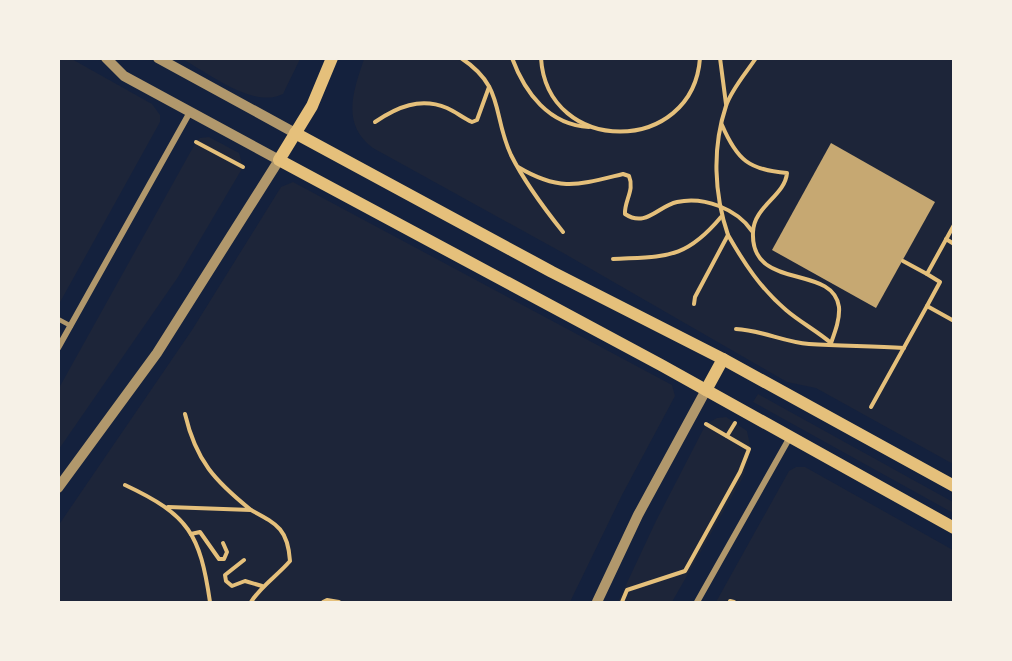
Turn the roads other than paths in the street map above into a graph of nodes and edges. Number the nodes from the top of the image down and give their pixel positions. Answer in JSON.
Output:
{"nodes":[{"id":1,"x":106,"y":58,"type":"edge"},
{"id":2,"x":158,"y":58,"type":"edge"},
{"id":3,"x":332,"y":58,"type":"edge"},
{"id":4,"x":190,"y":112,"type":"junction"},
{"id":5,"x":295,"y":133,"type":"junction"},
{"id":6,"x":279,"y":160,"type":"junction"},
{"id":7,"x":58,"y":319,"type":"edge"},
{"id":8,"x":71,"y":326,"type":"junction"},
{"id":9,"x":58,"y":348,"type":"edge"},
{"id":10,"x":723,"y":359,"type":"junction"},
{"id":11,"x":706,"y":390,"type":"junction"},
{"id":12,"x":790,"y":438,"type":"junction"},
{"id":13,"x":954,"y":486,"type":"edge"},
{"id":14,"x":58,"y":488,"type":"edge"},
{"id":15,"x":954,"y":528,"type":"edge"},
{"id":16,"x":697,"y":602,"type":"edge"},
{"id":17,"x":597,"y":603,"type":"edge"}],
"edges":[{"from":1,"to":4,"type":"street"},
{"from":2,"to":5,"type":"street"},
{"from":3,"to":5,"type":"main road"},
{"from":4,"to":6,"type":"street"},
{"from":4,"to":8,"type":"street"},
{"from":5,"to":6,"type":"main road"},
{"from":5,"to":10,"type":"main road"},
{"from":6,"to":11,"type":"main road"},
{"from":6,"to":14,"type":"street"},
{"from":7,"to":8,"type":"lane"},
{"from":8,"to":9,"type":"street"},
{"from":10,"to":11,"type":"main road"},
{"from":10,"to":13,"type":"main road"},
{"from":11,"to":12,"type":"main road"},
{"from":11,"to":17,"type":"street"},
{"from":12,"to":15,"type":"main road"},
{"from":12,"to":16,"type":"street"}]}
